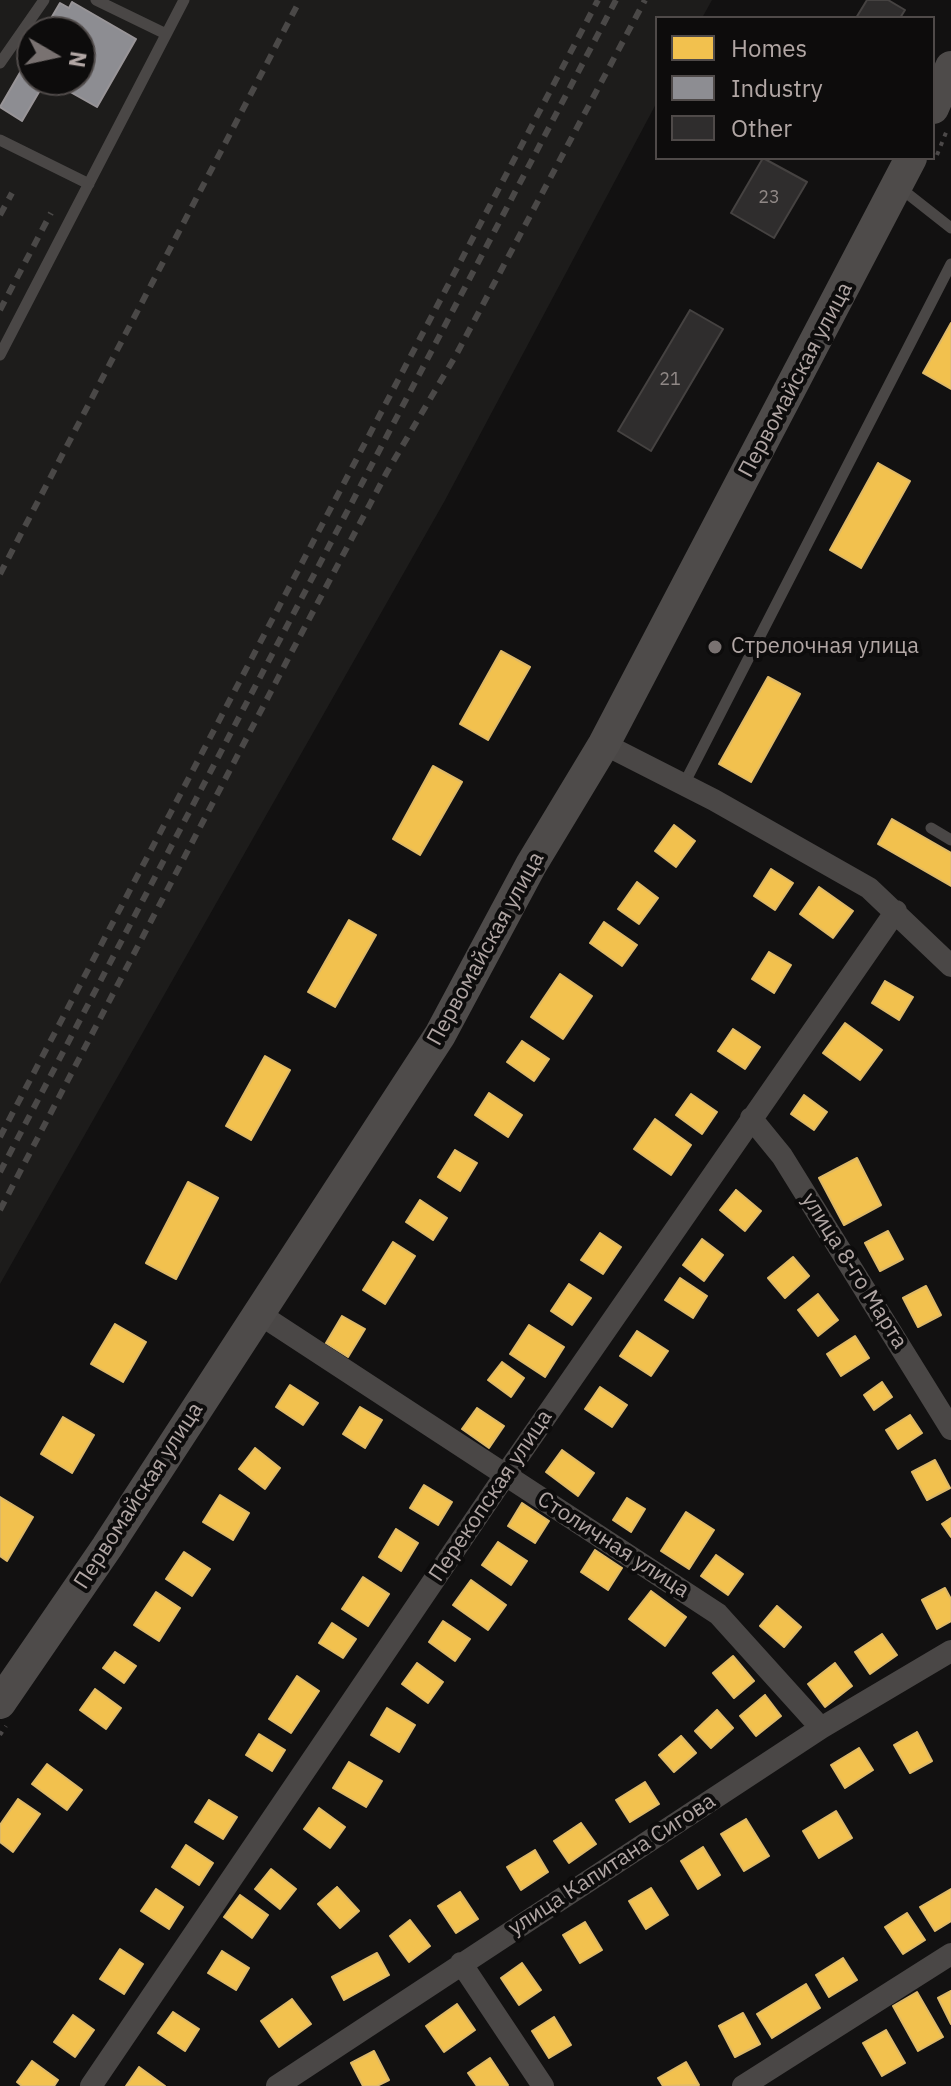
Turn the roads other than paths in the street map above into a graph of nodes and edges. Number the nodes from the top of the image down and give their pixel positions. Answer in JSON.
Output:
{"nodes":[{"id":1,"x":44,"y":0,"type":"edge"},
{"id":2,"x":96,"y":0,"type":"edge"},
{"id":3,"x":184,"y":0,"type":"edge"},
{"id":4,"x":166,"y":34,"type":"junction"},
{"id":5,"x":0,"y":63,"type":"edge"},
{"id":6,"x":951,"y":67,"type":"edge"},
{"id":7,"x":935,"y":103,"type":"edge"},
{"id":8,"x":0,"y":140,"type":"edge"},
{"id":9,"x":905,"y":172,"type":"edge"},
{"id":10,"x":89,"y":184,"type":"junction"},
{"id":11,"x":951,"y":228,"type":"edge"},
{"id":12,"x":951,"y":264,"type":"edge"},
{"id":13,"x":0,"y":355,"type":"edge"},
{"id":14,"x":604,"y":744,"type":"junction"},
{"id":15,"x":684,"y":784,"type":"junction"},
{"id":16,"x":931,"y":828,"type":"dead end"},
{"id":17,"x":951,"y":840,"type":"edge"},
{"id":18,"x":896,"y":911,"type":"junction"},
{"id":19,"x":951,"y":965,"type":"edge"},
{"id":20,"x":751,"y":1118,"type":"junction"},
{"id":21,"x":258,"y":1313,"type":"junction"},
{"id":22,"x":951,"y":1429,"type":"edge"},
{"id":23,"x":506,"y":1474,"type":"junction"},
{"id":24,"x":951,"y":1651,"type":"edge"},
{"id":25,"x":0,"y":1703,"type":"edge"},
{"id":26,"x":821,"y":1728,"type":"junction"},
{"id":27,"x":951,"y":1954,"type":"edge"},
{"id":28,"x":461,"y":1963,"type":"junction"},
{"id":29,"x":91,"y":2086,"type":"edge"},
{"id":30,"x":277,"y":2086,"type":"edge"},
{"id":31,"x":543,"y":2086,"type":"edge"},
{"id":32,"x":743,"y":2086,"type":"edge"}],
"edges":[{"from":1,"to":5,"type":"lane"},
{"from":2,"to":4,"type":"lane"},
{"from":3,"to":4,"type":"lane"},
{"from":4,"to":10,"type":"lane"},
{"from":6,"to":7,"type":"main road"},
{"from":8,"to":10,"type":"lane"},
{"from":9,"to":11,"type":"lane"},
{"from":9,"to":14,"type":"main road","name":"Первомайская улица"},
{"from":10,"to":13,"type":"lane"},
{"from":12,"to":15,"type":"lane"},
{"from":14,"to":15,"type":"street"},
{"from":14,"to":21,"type":"main road","name":"Первомайская улица"},
{"from":15,"to":18,"type":"street"},
{"from":16,"to":17,"type":"lane"},
{"from":18,"to":19,"type":"street"},
{"from":18,"to":20,"type":"street","name":"Перекопская улица"},
{"from":20,"to":22,"type":"street","name":"улица 8-го Марта"},
{"from":20,"to":23,"type":"street","name":"Перекопская улица"},
{"from":21,"to":23,"type":"street","name":"Столичная улица"},
{"from":21,"to":25,"type":"main road","name":"Первомайская улица"},
{"from":23,"to":26,"type":"street","name":"Столичная улица"},
{"from":23,"to":29,"type":"street","name":"Перекопская улица"},
{"from":24,"to":26,"type":"street","name":"улица Капитана Сигова"},
{"from":26,"to":28,"type":"street","name":"улица Капитана Сигова"},
{"from":27,"to":32,"type":"street"},
{"from":28,"to":30,"type":"street","name":"улица Капитана Сигова"},
{"from":28,"to":31,"type":"street"}]}
